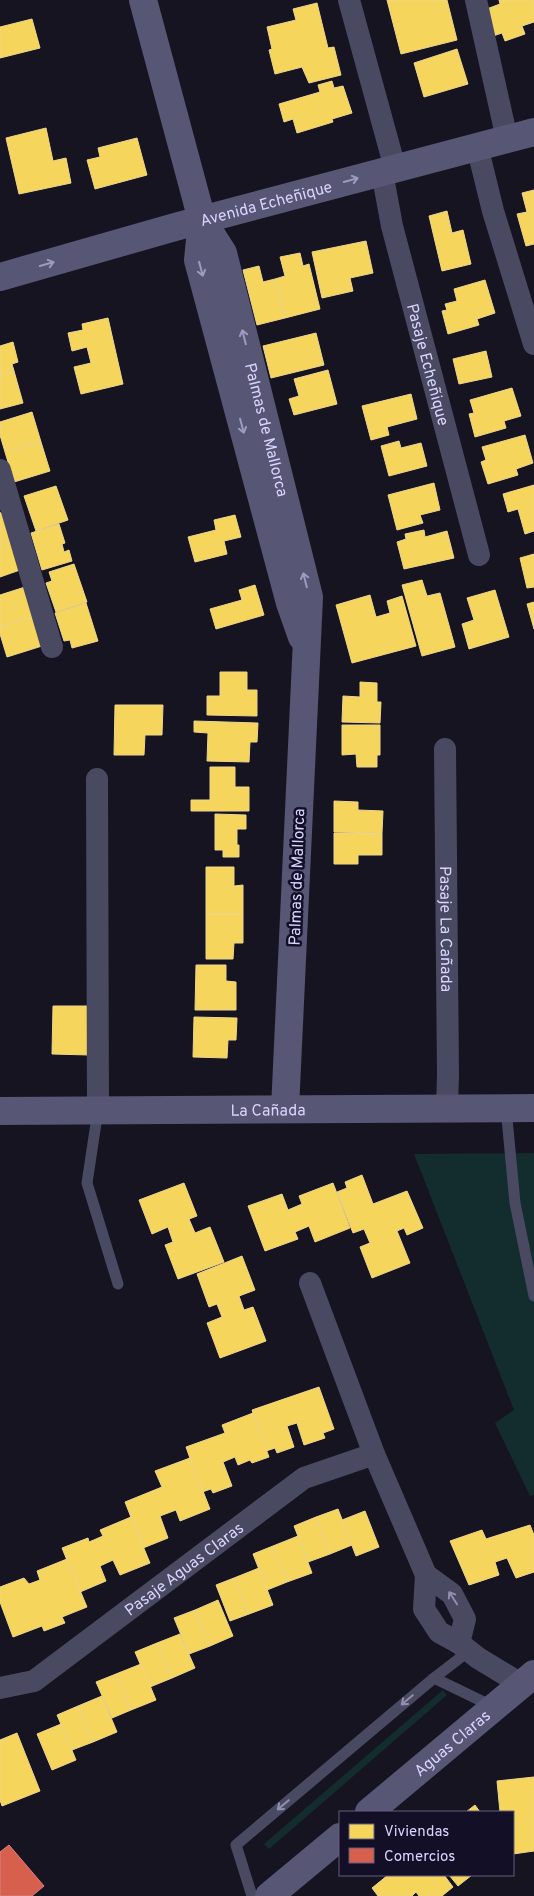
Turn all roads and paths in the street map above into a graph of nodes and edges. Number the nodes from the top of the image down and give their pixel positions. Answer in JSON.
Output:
{"nodes":[{"id":1,"x":143,"y":0,"type":"edge"},
{"id":2,"x":349,"y":0,"type":"edge"},
{"id":3,"x":476,"y":0,"type":"edge"},
{"id":4,"x":534,"y":132,"type":"edge"},
{"id":5,"x":507,"y":139,"type":"junction"},
{"id":6,"x":477,"y":146,"type":"junction"},
{"id":7,"x":389,"y":170,"type":"junction"},
{"id":8,"x":202,"y":220,"type":"junction"},
{"id":9,"x":0,"y":277,"type":"edge"},
{"id":10,"x":534,"y":344,"type":"edge"},
{"id":11,"x":0,"y":470,"type":"edge"},
{"id":12,"x":479,"y":555,"type":"dead end"},
{"id":13,"x":52,"y":648,"type":"dead end"},
{"id":14,"x":445,"y":749,"type":"dead end"},
{"id":15,"x":97,"y":779,"type":"dead end"},
{"id":16,"x":447,"y":1108,"type":"junction"},
{"id":17,"x":506,"y":1108,"type":"junction"},
{"id":18,"x":534,"y":1108,"type":"edge"},
{"id":19,"x":285,"y":1109,"type":"junction"},
{"id":20,"x":98,"y":1110,"type":"junction"},
{"id":21,"x":0,"y":1111,"type":"edge"},
{"id":22,"x":310,"y":1283,"type":"dead end"},
{"id":23,"x":118,"y":1284,"type":"dead end"},
{"id":24,"x":534,"y":1296,"type":"edge"},
{"id":25,"x":374,"y":1454,"type":"junction"},
{"id":26,"x":423,"y":1567,"type":"junction"},
{"id":27,"x":464,"y":1647,"type":"junction"},
{"id":28,"x":434,"y":1678,"type":"junction"},
{"id":29,"x":528,"y":1679,"type":"edge"},
{"id":30,"x":0,"y":1688,"type":"edge"},
{"id":31,"x":494,"y":1707,"type":"junction"},
{"id":32,"x":370,"y":1811,"type":"edge"},
{"id":33,"x":339,"y":1838,"type":"edge"},
{"id":34,"x":252,"y":1896,"type":"edge"},
{"id":35,"x":269,"y":1896,"type":"edge"}],
"edges":[{"from":1,"to":8,"type":"street","name":"Palmas de Mallorca"},
{"from":2,"to":7,"type":"street","name":"Pasaje Echeñique"},
{"from":3,"to":5,"type":"street"},
{"from":4,"to":5,"type":"street","name":"Avenida Echeñique"},
{"from":5,"to":6,"type":"street","name":"Avenida Echeñique"},
{"from":6,"to":7,"type":"street","name":"Avenida Echeñique"},
{"from":6,"to":10,"type":"street"},
{"from":8,"to":7,"type":"street","name":"Avenida Echeñique","one_way":true},
{"from":7,"to":12,"type":"street","name":"Pasaje Echeñique"},
{"from":9,"to":8,"type":"street","name":"Avenida Echeñique","one_way":true},
{"from":8,"to":19,"type":"street","name":"Palmas de Mallorca"},
{"from":11,"to":13,"type":"street"},
{"from":14,"to":16,"type":"street","name":"Pasaje La Cañada"},
{"from":15,"to":20,"type":"street"},
{"from":16,"to":17,"type":"street","name":"La Cañada"},
{"from":16,"to":19,"type":"street","name":"La Cañada"},
{"from":17,"to":18,"type":"street","name":"La Cañada"},
{"from":17,"to":24,"type":"lane"},
{"from":19,"to":20,"type":"street","name":"La Cañada"},
{"from":20,"to":21,"type":"street","name":"La Cañada"},
{"from":20,"to":23,"type":"lane"},
{"from":22,"to":25,"type":"street"},
{"from":25,"to":26,"type":"street"},
{"from":25,"to":30,"type":"street","name":"Pasaje Aguas Claras"},
{"from":27,"to":26,"type":"street","one_way":true},
{"from":26,"to":27,"type":"street"},
{"from":27,"to":28,"type":"lane"},
{"from":27,"to":29,"type":"street"},
{"from":28,"to":31,"type":"lane"},
{"from":28,"to":34,"type":"lane","one_way":true},
{"from":29,"to":31,"type":"street","name":"Aguas Claras"},
{"from":31,"to":32,"type":"street","name":"Aguas Claras"},
{"from":33,"to":35,"type":"street"}]}
